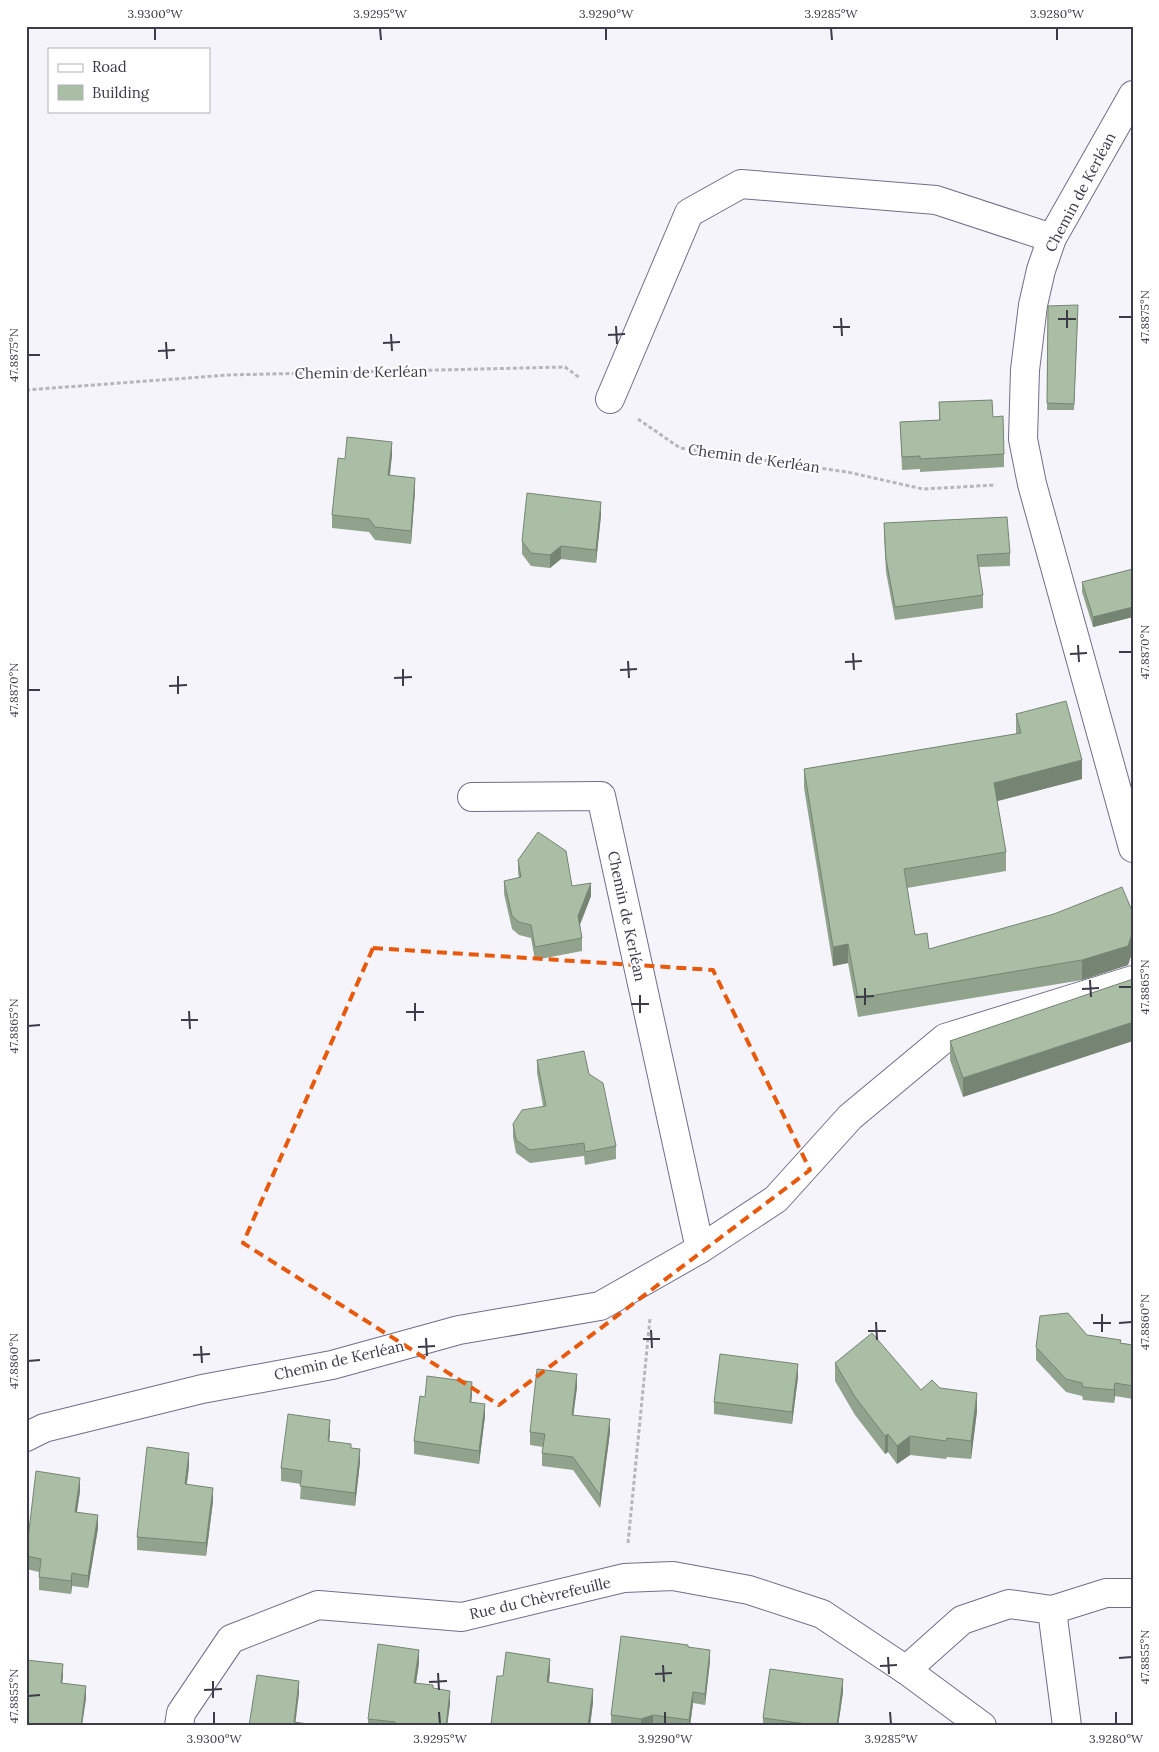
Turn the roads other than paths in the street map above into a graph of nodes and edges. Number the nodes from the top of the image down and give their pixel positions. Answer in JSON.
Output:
{"nodes":[{"id":1,"x":1133,"y":95,"type":"edge"},
{"id":2,"x":1052,"y":238,"type":"junction"},
{"id":3,"x":610,"y":399,"type":"road end"},
{"id":4,"x":472,"y":797,"type":"dead end"},
{"id":5,"x":1133,"y":848,"type":"edge"},
{"id":6,"x":1133,"y":980,"type":"edge"},
{"id":7,"x":700,"y":1249,"type":"junction"},
{"id":8,"x":26,"y":1437,"type":"edge"},
{"id":9,"x":1133,"y":1593,"type":"edge"},
{"id":10,"x":1052,"y":1610,"type":"junction"},
{"id":11,"x":906,"y":1670,"type":"junction"},
{"id":12,"x":179,"y":1726,"type":"edge"},
{"id":13,"x":982,"y":1726,"type":"edge"},
{"id":14,"x":1067,"y":1726,"type":"edge"}],
"edges":[{"from":1,"to":2,"type":"street","name":"Chemin de Kerléan"},
{"from":2,"to":3,"type":"street"},
{"from":2,"to":5,"type":"street","name":"Chemin de Kerléan"},
{"from":4,"to":7,"type":"street","name":"Chemin de Kerléan"},
{"from":6,"to":7,"type":"street","name":"Chemin de Kerléan"},
{"from":7,"to":8,"type":"street","name":"Chemin de Kerléan"},
{"from":9,"to":10,"type":"street"},
{"from":10,"to":11,"type":"street"},
{"from":10,"to":14,"type":"street"},
{"from":11,"to":12,"type":"street","name":"Rue du Chèvrefeuille"},
{"from":11,"to":13,"type":"street","name":"Rue du Chèvrefeuille"}]}
